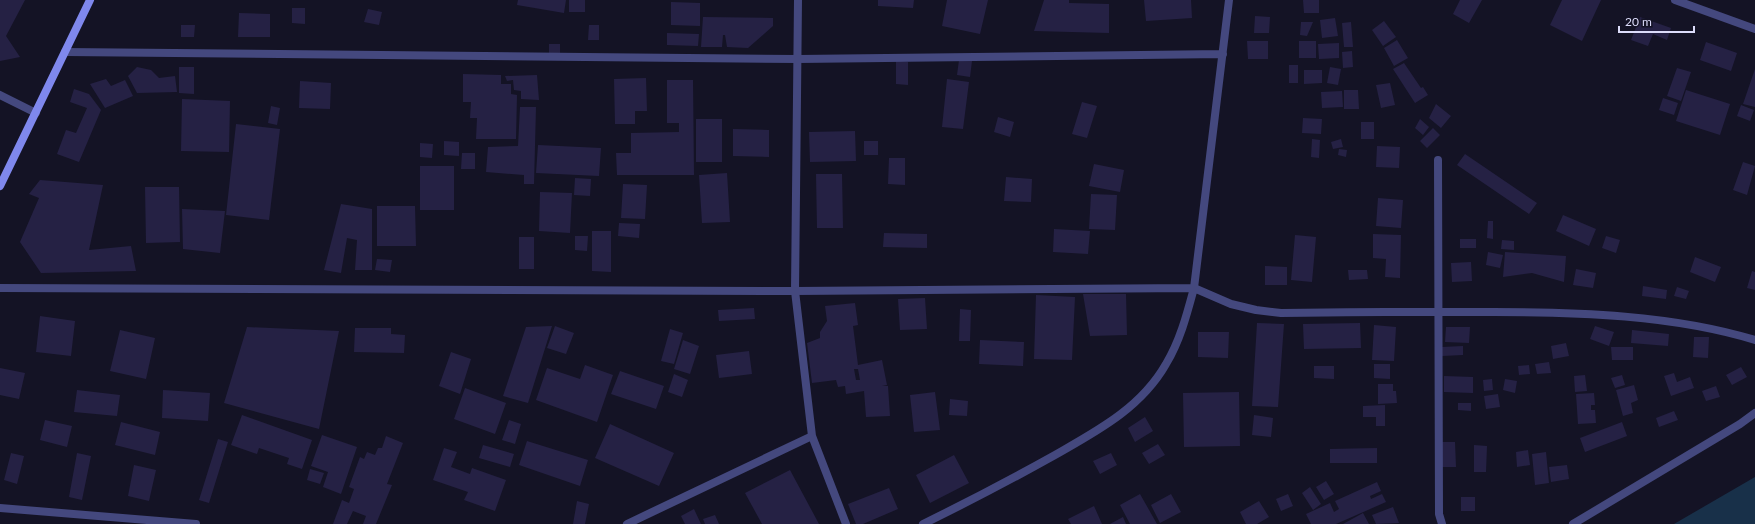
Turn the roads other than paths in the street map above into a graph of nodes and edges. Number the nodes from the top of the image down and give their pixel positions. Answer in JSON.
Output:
{"nodes":[{"id":1,"x":90,"y":0,"type":"edge"},
{"id":2,"x":798,"y":0,"type":"edge"},
{"id":3,"x":1229,"y":0,"type":"edge"},
{"id":4,"x":1675,"y":0,"type":"edge"},
{"id":5,"x":1755,"y":29,"type":"edge"},
{"id":6,"x":65,"y":52,"type":"junction"},
{"id":7,"x":1223,"y":54,"type":"junction"},
{"id":8,"x":798,"y":59,"type":"junction"},
{"id":9,"x":0,"y":95,"type":"edge"},
{"id":10,"x":36,"y":113,"type":"junction"},
{"id":11,"x":1438,"y":160,"type":"dead end"},
{"id":12,"x":0,"y":186,"type":"edge"},
{"id":13,"x":0,"y":288,"type":"edge"},
{"id":14,"x":1194,"y":288,"type":"junction"},
{"id":15,"x":795,"y":291,"type":"junction"},
{"id":16,"x":1439,"y":311,"type":"junction"},
{"id":17,"x":1755,"y":340,"type":"edge"},
{"id":18,"x":1755,"y":413,"type":"edge"},
{"id":19,"x":812,"y":436,"type":"junction"},
{"id":20,"x":0,"y":508,"type":"edge"},
{"id":21,"x":196,"y":524,"type":"edge"},
{"id":22,"x":627,"y":524,"type":"edge"},
{"id":23,"x":846,"y":524,"type":"edge"},
{"id":24,"x":923,"y":524,"type":"edge"},
{"id":25,"x":1442,"y":524,"type":"edge"},
{"id":26,"x":1573,"y":524,"type":"edge"}],
"edges":[{"from":1,"to":6,"type":"street"},
{"from":2,"to":8,"type":"street"},
{"from":3,"to":7,"type":"street"},
{"from":4,"to":5,"type":"street"},
{"from":6,"to":8,"type":"street"},
{"from":6,"to":10,"type":"street"},
{"from":7,"to":8,"type":"street"},
{"from":7,"to":14,"type":"street"},
{"from":8,"to":15,"type":"street"},
{"from":9,"to":10,"type":"street"},
{"from":10,"to":12,"type":"street"},
{"from":11,"to":16,"type":"street"},
{"from":13,"to":15,"type":"street"},
{"from":14,"to":15,"type":"street"},
{"from":14,"to":16,"type":"street"},
{"from":14,"to":24,"type":"street"},
{"from":15,"to":19,"type":"street"},
{"from":16,"to":17,"type":"street"},
{"from":16,"to":25,"type":"street"},
{"from":18,"to":26,"type":"street"},
{"from":19,"to":22,"type":"street"},
{"from":19,"to":23,"type":"street"},
{"from":20,"to":21,"type":"street"}]}
